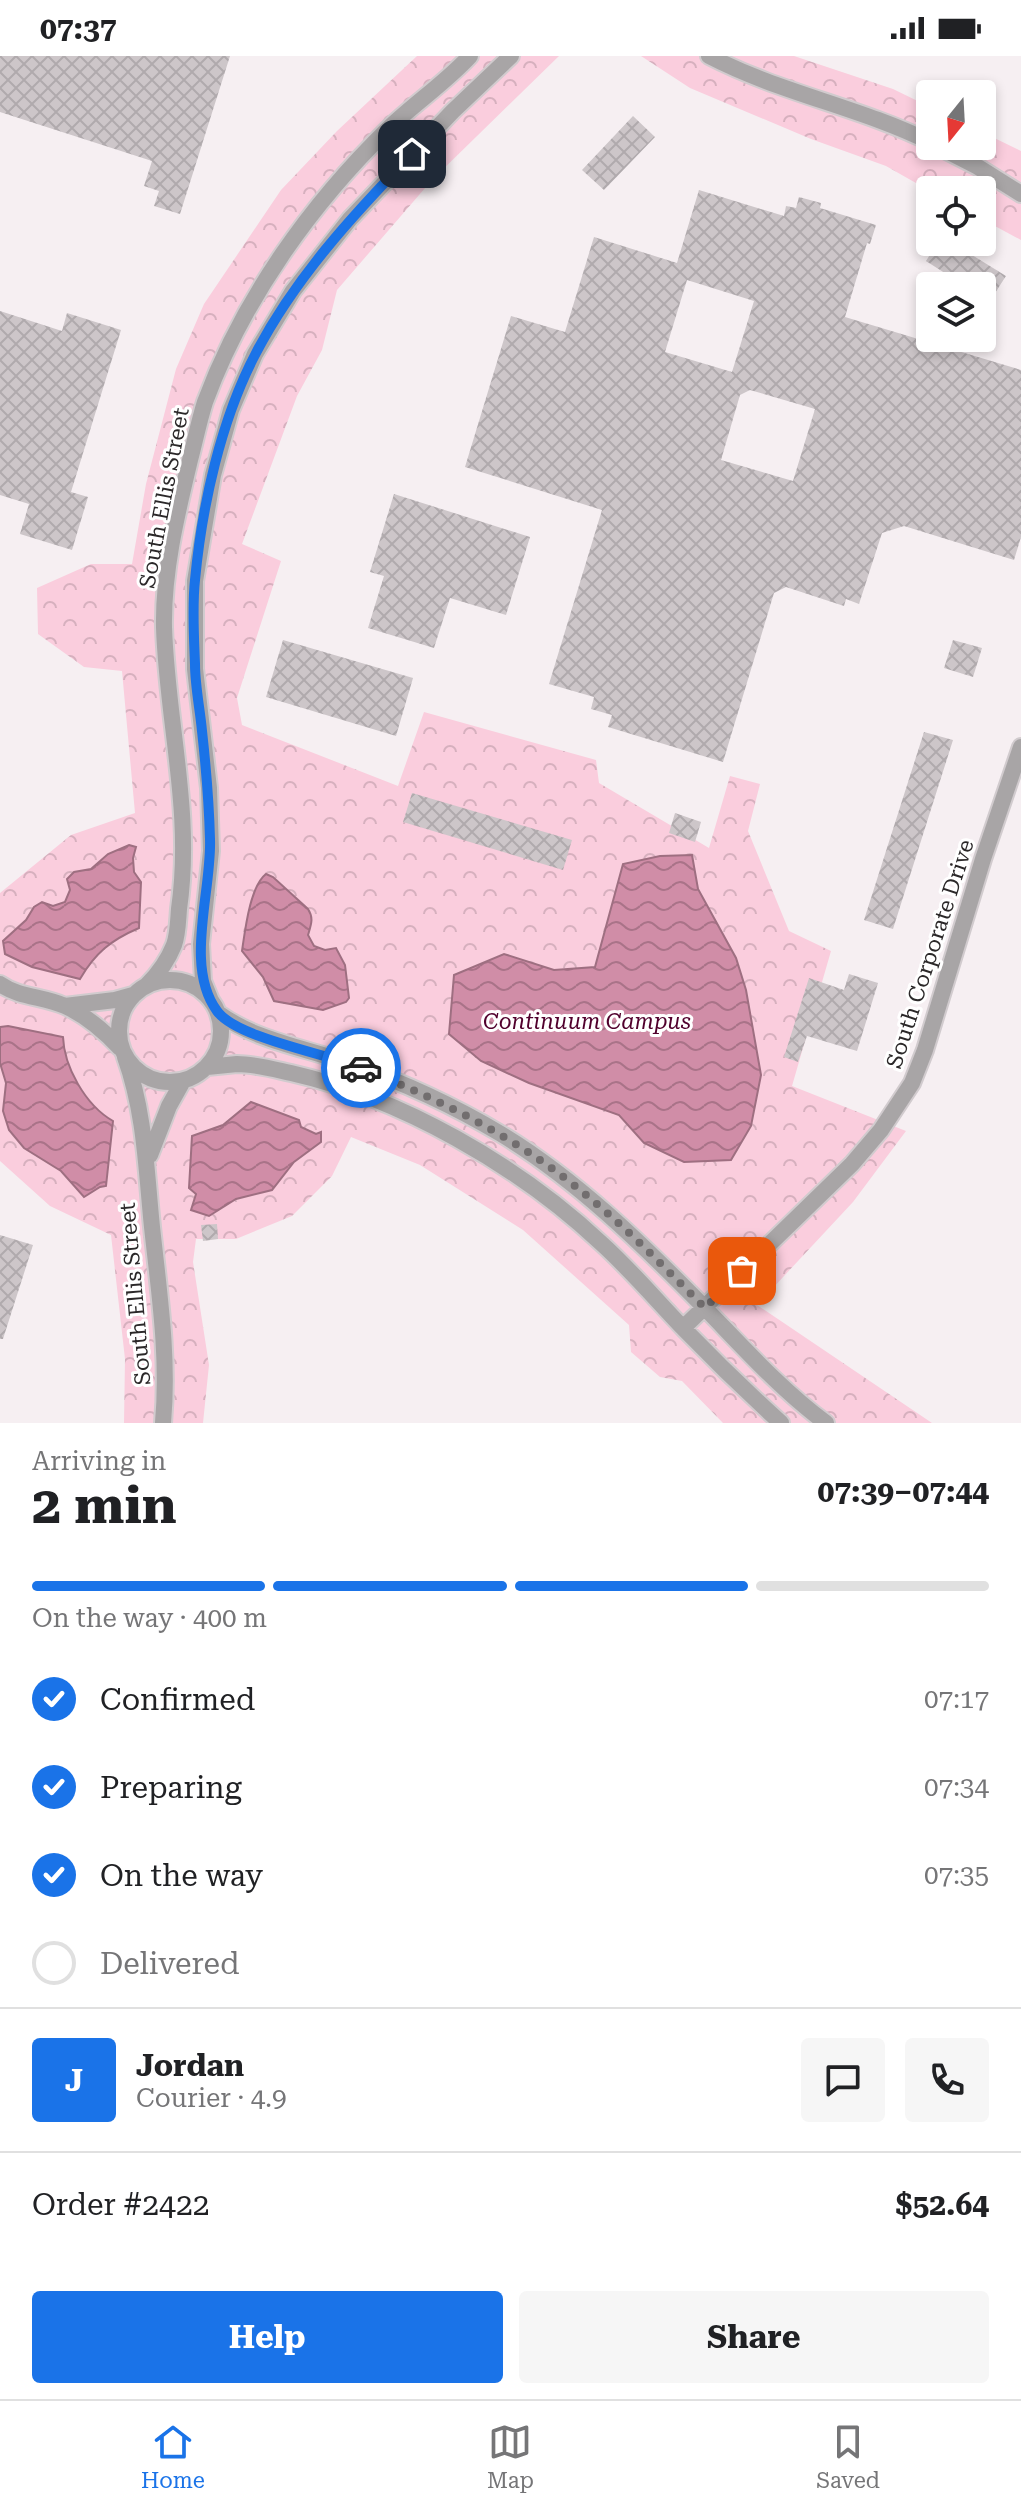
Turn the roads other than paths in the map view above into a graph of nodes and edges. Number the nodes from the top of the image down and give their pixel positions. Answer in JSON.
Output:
{"nodes":[{"id":1,"x":470,"y":56,"type":"edge"},
{"id":2,"x":511,"y":56,"type":"edge"},
{"id":3,"x":709,"y":56,"type":"edge"},
{"id":4,"x":916,"y":136,"type":"edge"},
{"id":5,"x":964,"y":160,"type":"edge"},
{"id":6,"x":1021,"y":194,"type":"edge"},
{"id":7,"x":1021,"y":747,"type":"edge"},
{"id":8,"x":140,"y":990,"type":"junction"},
{"id":9,"x":4,"y":991,"type":"edge"},
{"id":10,"x":65,"y":1006,"type":"junction"},
{"id":11,"x":214,"y":1006,"type":"junction"},
{"id":12,"x":123,"y":1053,"type":"junction"},
{"id":13,"x":207,"y":1067,"type":"junction"},
{"id":14,"x":183,"y":1081,"type":"junction"},
{"id":15,"x":148,"y":1161,"type":"junction"},
{"id":16,"x":705,"y":1308,"type":"junction"},
{"id":17,"x":683,"y":1328,"type":"junction"},
{"id":18,"x":163,"y":1423,"type":"edge"},
{"id":19,"x":781,"y":1423,"type":"edge"},
{"id":20,"x":826,"y":1423,"type":"edge"}],
"edges":[{"from":1,"to":8,"type":"street","name":"South Ellis Street"},
{"from":2,"to":11,"type":"street","name":"South Ellis Street"},
{"from":3,"to":4,"type":"street"},
{"from":5,"to":6,"type":"street"},
{"from":7,"to":16,"type":"street","name":"South Corporate Drive"},
{"from":8,"to":10,"type":"street"},
{"from":8,"to":11,"type":"street"},
{"from":8,"to":12,"type":"street"},
{"from":9,"to":10,"type":"street"},
{"from":10,"to":12,"type":"street"},
{"from":11,"to":13,"type":"street"},
{"from":11,"to":16,"type":"street"},
{"from":12,"to":14,"type":"street"},
{"from":12,"to":15,"type":"street","name":"South Ellis Street"},
{"from":13,"to":14,"type":"street"},
{"from":13,"to":17,"type":"street"},
{"from":14,"to":15,"type":"street","name":"South Ellis Street"},
{"from":15,"to":18,"type":"street","name":"South Ellis Street"},
{"from":16,"to":17,"type":"street","name":"South Corporate Drive"},
{"from":16,"to":20,"type":"street"},
{"from":17,"to":19,"type":"street"}]}
